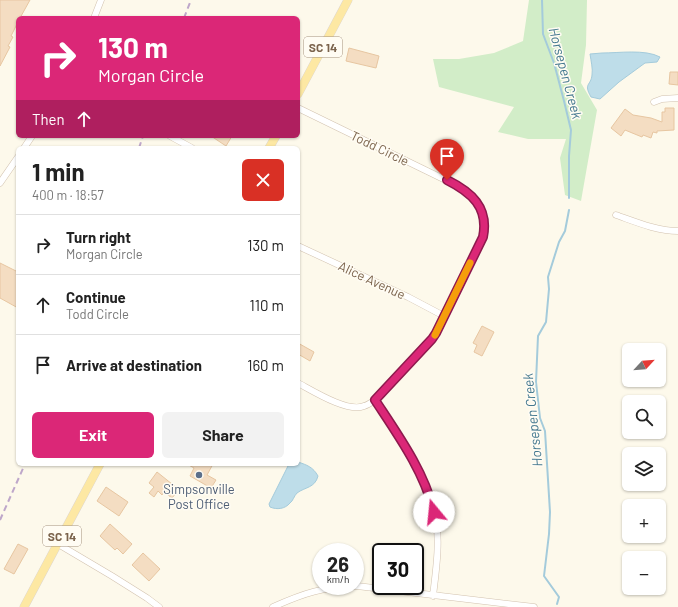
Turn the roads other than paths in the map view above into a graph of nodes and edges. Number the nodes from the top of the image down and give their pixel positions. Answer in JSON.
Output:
{"nodes":[{"id":1,"x":101,"y":0,"type":"edge"},
{"id":2,"x":348,"y":0,"type":"edge"},
{"id":3,"x":95,"y":16,"type":"edge"},
{"id":4,"x":300,"y":90,"type":"edge"},
{"id":5,"x":678,"y":98,"type":"edge"},
{"id":6,"x":654,"y":102,"type":"dead end"},
{"id":7,"x":300,"y":109,"type":"edge"},
{"id":8,"x":174,"y":138,"type":"edge"},
{"id":9,"x":188,"y":146,"type":"edge"},
{"id":10,"x":16,"y":160,"type":"edge"},
{"id":11,"x":0,"y":183,"type":"edge"},
{"id":12,"x":616,"y":215,"type":"dead end"},
{"id":13,"x":678,"y":231,"type":"edge"},
{"id":14,"x":300,"y":247,"type":"edge"},
{"id":15,"x":444,"y":316,"type":"junction"},
{"id":16,"x":300,"y":384,"type":"edge"},
{"id":17,"x":375,"y":400,"type":"junction"},
{"id":18,"x":99,"y":466,"type":"edge"},
{"id":19,"x":58,"y":544,"type":"junction"},
{"id":20,"x":433,"y":596,"type":"junction"},
{"id":21,"x":24,"y":607,"type":"edge"},
{"id":22,"x":159,"y":607,"type":"edge"},
{"id":23,"x":273,"y":607,"type":"edge"},
{"id":24,"x":534,"y":607,"type":"edge"}],
"edges":[{"from":1,"to":3,"type":"street"},
{"from":2,"to":4,"type":"main road","number":"SC 14"},
{"from":5,"to":6,"type":"street"},
{"from":7,"to":15,"type":"street","name":"Todd Circle"},
{"from":8,"to":9,"type":"street"},
{"from":10,"to":11,"type":"street"},
{"from":12,"to":13,"type":"street"},
{"from":14,"to":15,"type":"street","name":"Alice Avenue"},
{"from":15,"to":17,"type":"street","name":"Todd Circle"},
{"from":16,"to":17,"type":"street"},
{"from":17,"to":20,"type":"street"},
{"from":18,"to":19,"type":"main road","number":"SC 14"},
{"from":19,"to":21,"type":"main road","number":"SC 14"},
{"from":19,"to":22,"type":"street"},
{"from":20,"to":23,"type":"street"},
{"from":20,"to":24,"type":"street"}]}
